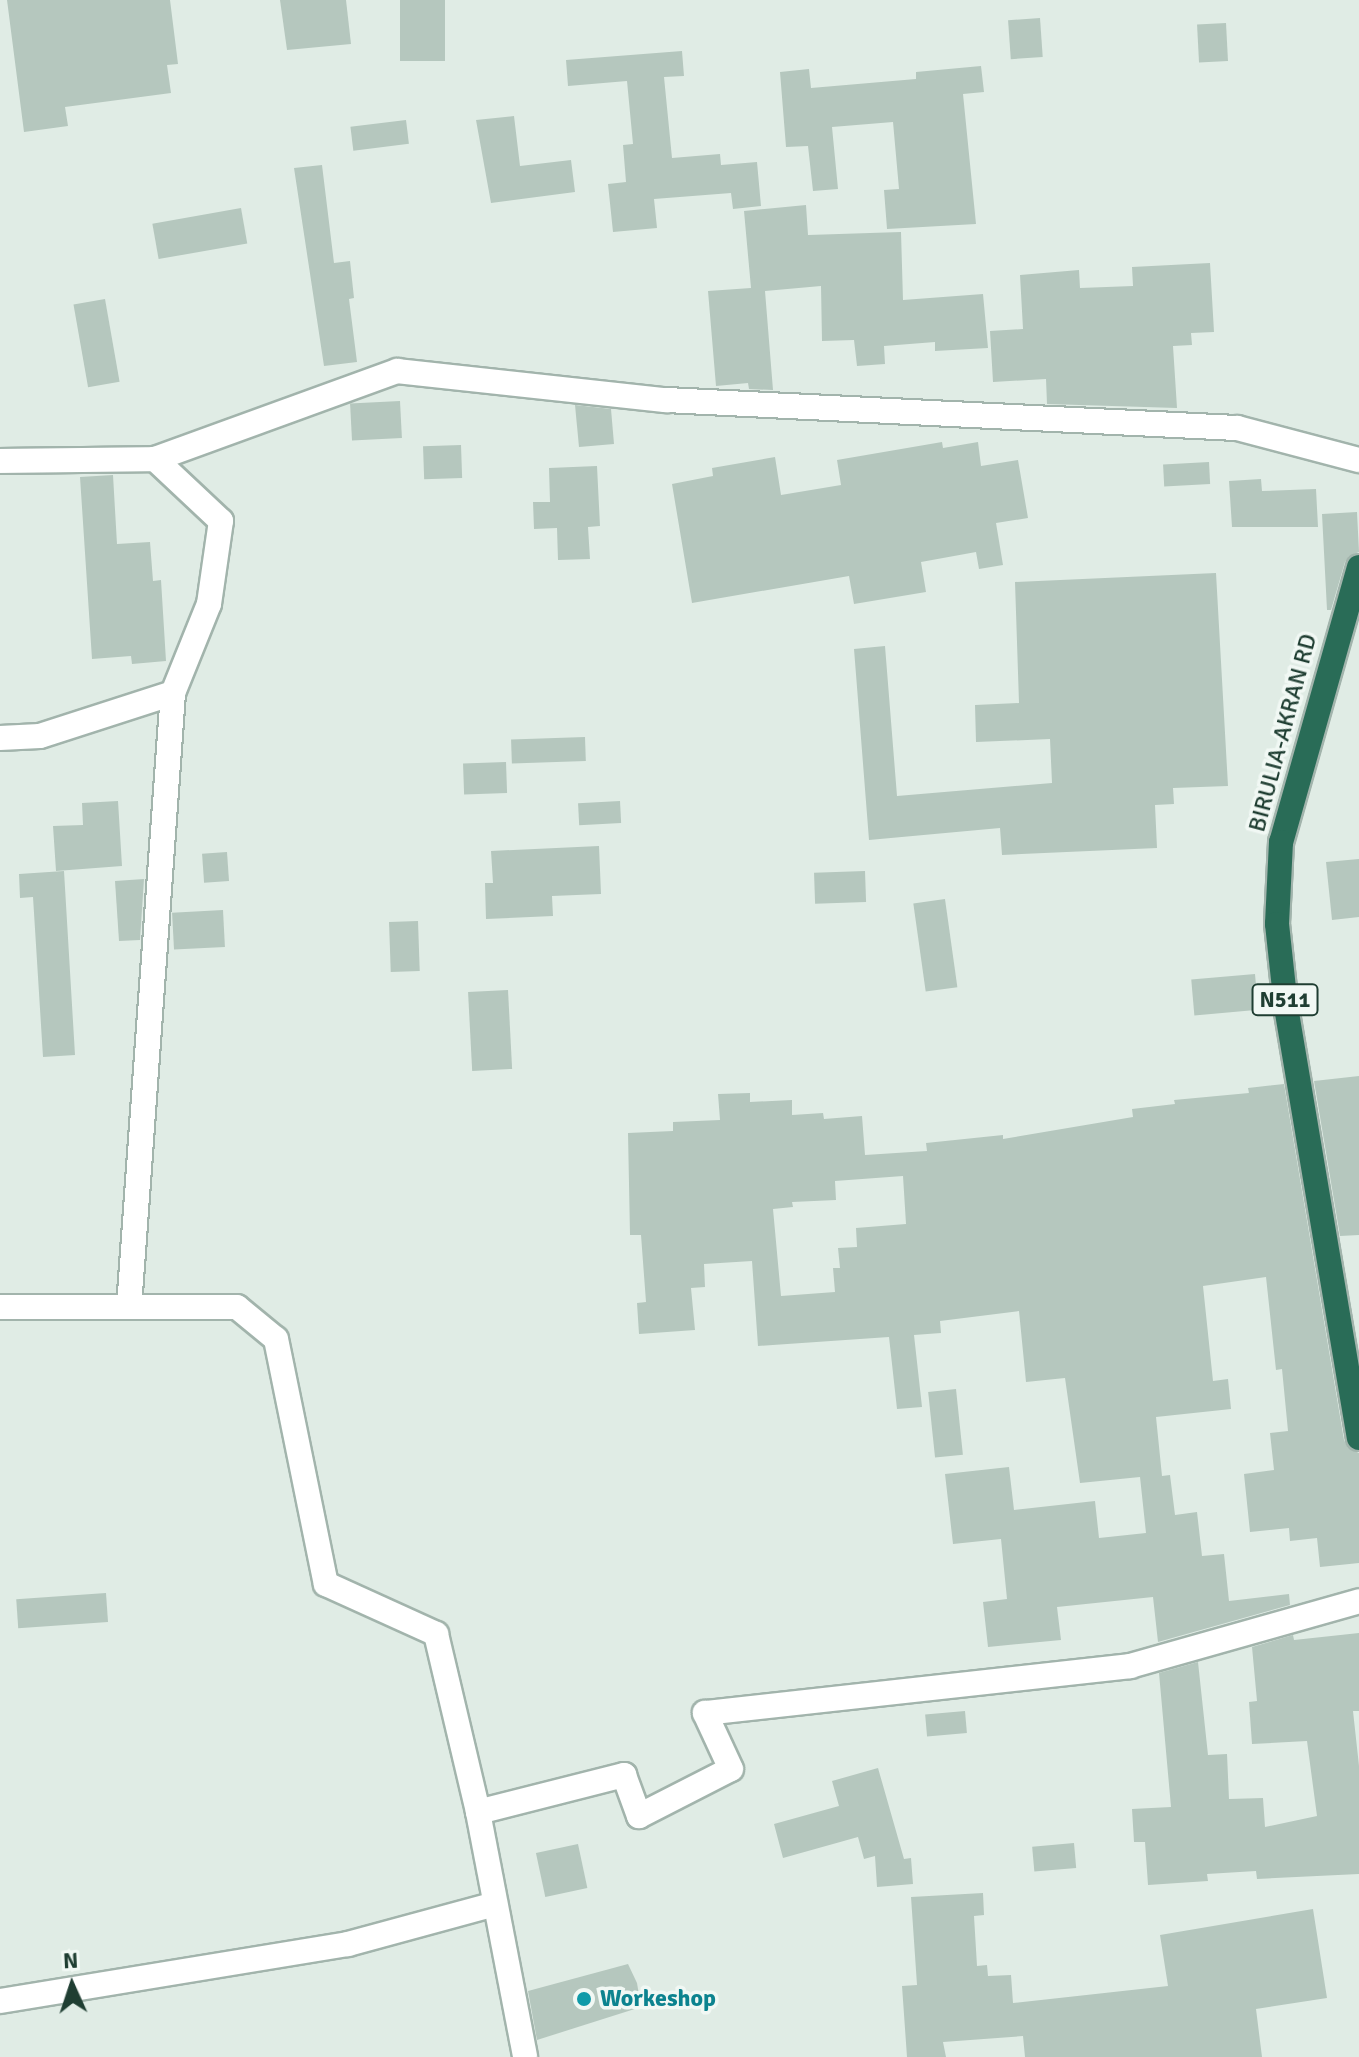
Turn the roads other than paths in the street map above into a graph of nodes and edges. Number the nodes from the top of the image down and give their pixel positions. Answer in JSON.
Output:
{"nodes":[{"id":1,"x":155,"y":459,"type":"junction"},
{"id":2,"x":1359,"y":460,"type":"edge"},
{"id":3,"x":0,"y":461,"type":"edge"},
{"id":4,"x":1359,"y":567,"type":"edge"},
{"id":5,"x":173,"y":693,"type":"junction"},
{"id":6,"x":0,"y":738,"type":"edge"},
{"id":7,"x":0,"y":1307,"type":"edge"},
{"id":8,"x":129,"y":1307,"type":"junction"},
{"id":9,"x":1359,"y":1438,"type":"edge"},
{"id":10,"x":1359,"y":1601,"type":"edge"},
{"id":11,"x":478,"y":1812,"type":"junction"},
{"id":12,"x":495,"y":1904,"type":"junction"},
{"id":13,"x":0,"y":2001,"type":"edge"},
{"id":14,"x":525,"y":2057,"type":"edge"}],
"edges":[{"from":1,"to":2,"type":"street"},
{"from":1,"to":3,"type":"street"},
{"from":1,"to":5,"type":"street"},
{"from":4,"to":9,"type":"highway","name":"BIRULIA-AKRAN RD","number":"N511"},
{"from":5,"to":6,"type":"street"},
{"from":5,"to":8,"type":"street"},
{"from":7,"to":8,"type":"street"},
{"from":8,"to":11,"type":"street"},
{"from":10,"to":11,"type":"street"},
{"from":11,"to":12,"type":"street"},
{"from":12,"to":13,"type":"street"},
{"from":12,"to":14,"type":"street"}]}
